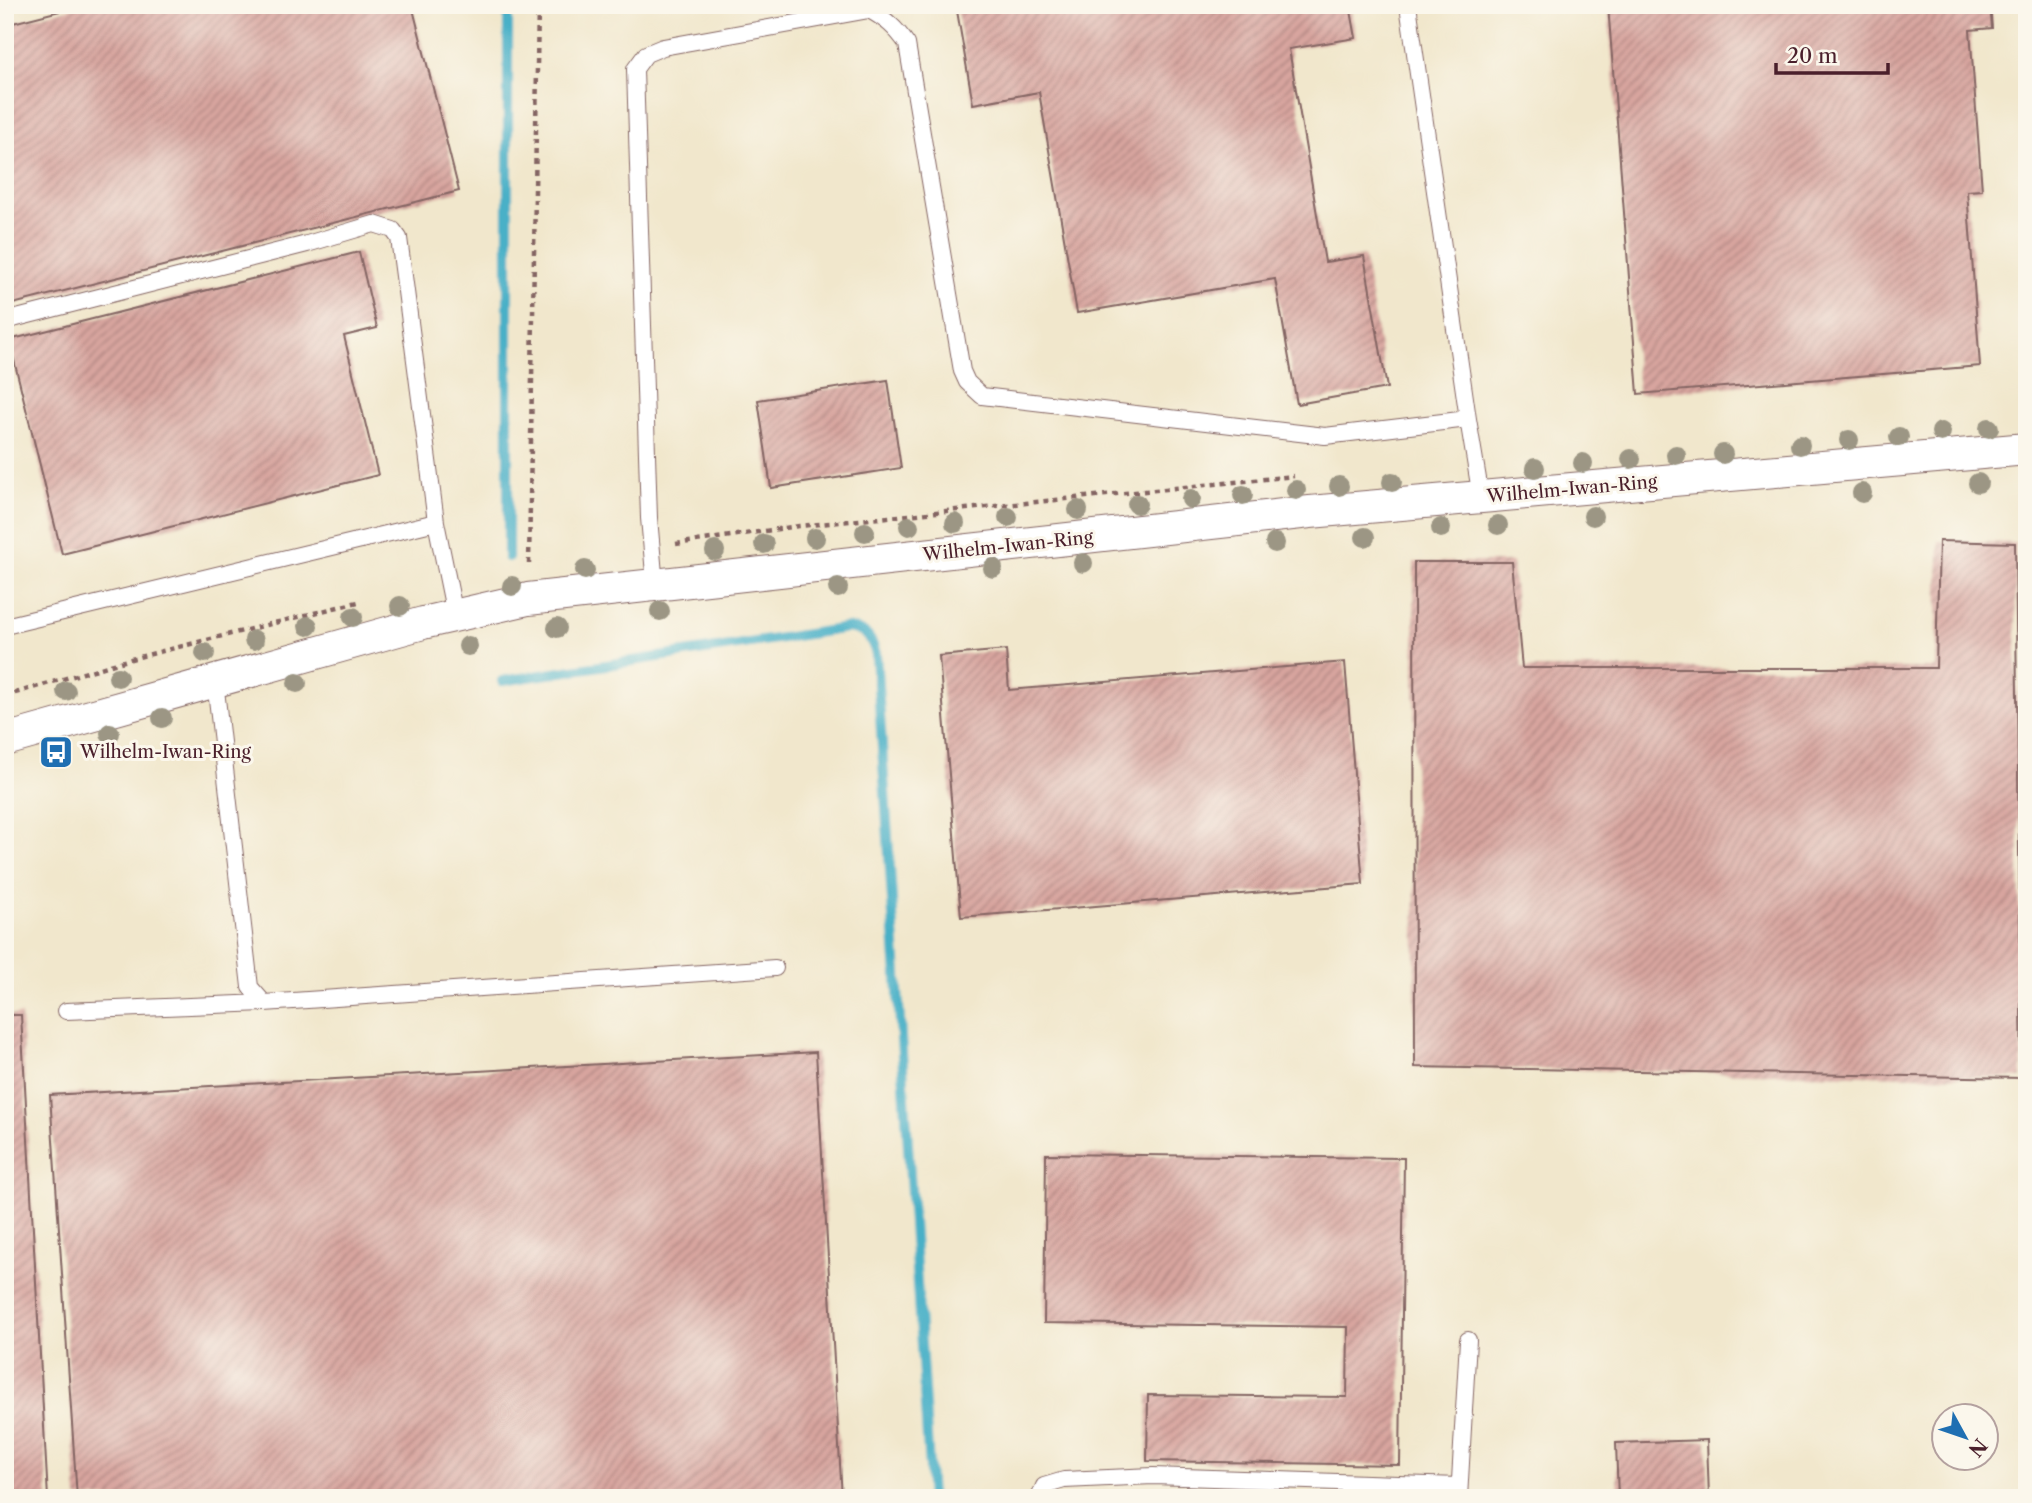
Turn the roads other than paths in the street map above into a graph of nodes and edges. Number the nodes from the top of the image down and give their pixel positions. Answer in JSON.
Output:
{"nodes":[{"id":1,"x":1408,"y":5,"type":"edge"},
{"id":2,"x":5,"y":321,"type":"edge"},
{"id":3,"x":1468,"y":419,"type":"junction"},
{"id":4,"x":2027,"y":449,"type":"edge"},
{"id":5,"x":1481,"y":498,"type":"junction"},
{"id":6,"x":436,"y":522,"type":"junction"},
{"id":7,"x":655,"y":585,"type":"junction"},
{"id":8,"x":455,"y":615,"type":"junction"},
{"id":9,"x":5,"y":626,"type":"edge"},
{"id":10,"x":215,"y":681,"type":"junction"},
{"id":11,"x":5,"y":740,"type":"edge"},
{"id":12,"x":775,"y":968,"type":"dead end"},
{"id":13,"x":264,"y":1003,"type":"junction"},
{"id":14,"x":66,"y":1011,"type":"dead end"},
{"id":15,"x":1468,"y":1340,"type":"dead end"},
{"id":16,"x":1459,"y":1492,"type":"edge"},
{"id":17,"x":1039,"y":1498,"type":"edge"}],
"edges":[{"from":1,"to":3,"type":"lane"},
{"from":2,"to":6,"type":"lane"},
{"from":3,"to":5,"type":"lane"},
{"from":3,"to":7,"type":"lane"},
{"from":4,"to":5,"type":"street","name":"Wilhelm-Iwan-Ring"},
{"from":5,"to":7,"type":"street","name":"Wilhelm-Iwan-Ring"},
{"from":6,"to":8,"type":"lane"},
{"from":6,"to":9,"type":"lane"},
{"from":7,"to":8,"type":"street","name":"Wilhelm-Iwan-Ring"},
{"from":8,"to":10,"type":"street","name":"Wilhelm-Iwan-Ring"},
{"from":10,"to":11,"type":"street","name":"Wilhelm-Iwan-Ring"},
{"from":10,"to":13,"type":"lane"},
{"from":12,"to":13,"type":"lane"},
{"from":13,"to":14,"type":"lane"},
{"from":15,"to":16,"type":"lane"},
{"from":16,"to":17,"type":"lane"}]}
